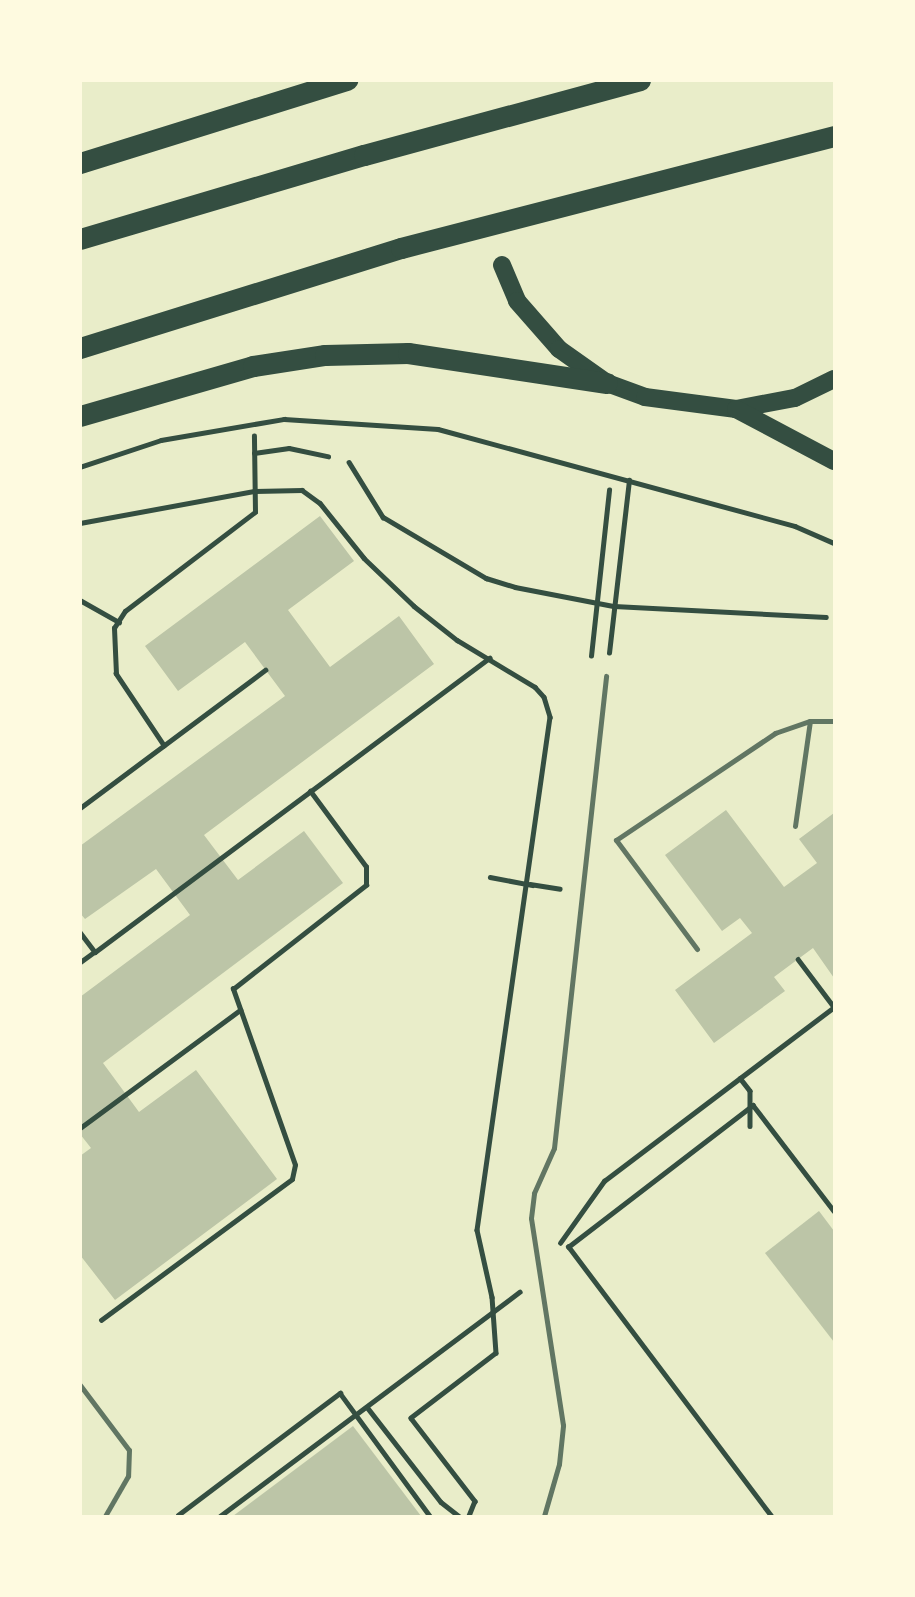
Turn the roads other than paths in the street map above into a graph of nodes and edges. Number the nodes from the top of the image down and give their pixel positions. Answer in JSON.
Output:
{"nodes":[{"id":1,"x":347,"y":80,"type":"edge"},
{"id":2,"x":640,"y":80,"type":"edge"},
{"id":3,"x":835,"y":136,"type":"edge"},
{"id":4,"x":80,"y":163,"type":"edge"},
{"id":5,"x":80,"y":239,"type":"edge"},
{"id":6,"x":502,"y":265,"type":"dead end"},
{"id":7,"x":80,"y":348,"type":"edge"},
{"id":8,"x":835,"y":379,"type":"edge"},
{"id":9,"x":607,"y":383,"type":"junction"},
{"id":10,"x":736,"y":409,"type":"junction"},
{"id":11,"x":80,"y":416,"type":"edge"},
{"id":12,"x":835,"y":461,"type":"edge"},
{"id":13,"x":606,"y":676,"type":"road end"},
{"id":14,"x":810,"y":721,"type":"junction"},
{"id":15,"x":835,"y":721,"type":"edge"},
{"id":16,"x":795,"y":826,"type":"dead end"},
{"id":17,"x":697,"y":949,"type":"dead end"},
{"id":18,"x":80,"y":1385,"type":"edge"},
{"id":19,"x":105,"y":1517,"type":"edge"},
{"id":20,"x":544,"y":1517,"type":"edge"}],
"edges":[{"from":1,"to":4,"type":"highway"},
{"from":2,"to":5,"type":"highway"},
{"from":3,"to":7,"type":"highway"},
{"from":6,"to":9,"type":"main road"},
{"from":8,"to":10,"type":"main road"},
{"from":9,"to":10,"type":"main road"},
{"from":9,"to":11,"type":"highway"},
{"from":10,"to":12,"type":"main road"},
{"from":13,"to":20,"type":"lane"},
{"from":14,"to":15,"type":"lane"},
{"from":14,"to":16,"type":"lane"},
{"from":14,"to":17,"type":"lane"},
{"from":18,"to":19,"type":"lane"}]}
